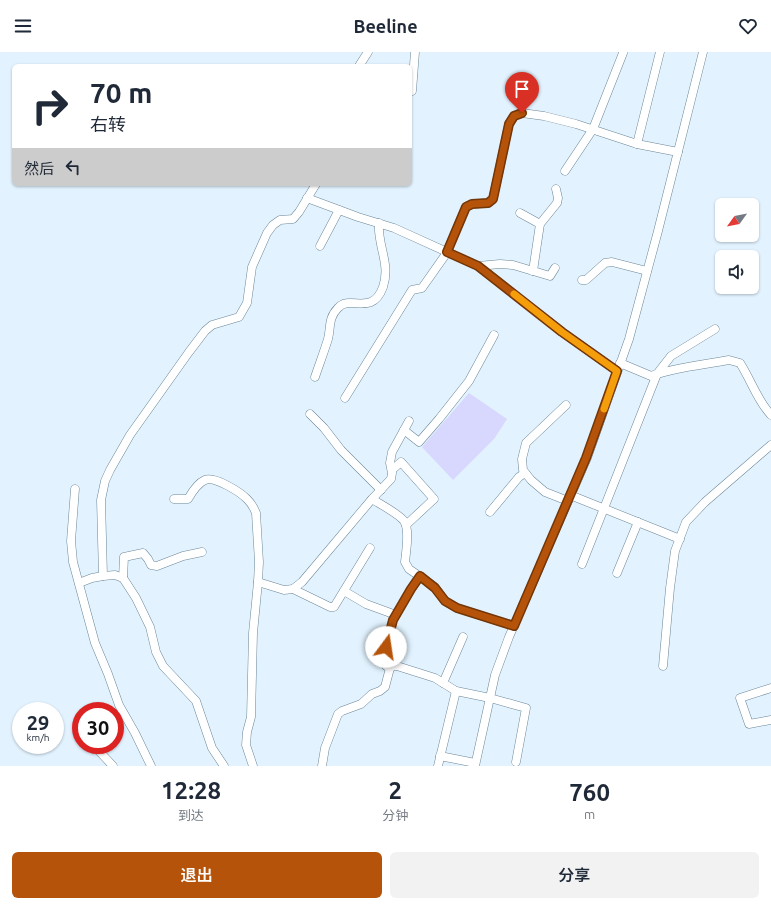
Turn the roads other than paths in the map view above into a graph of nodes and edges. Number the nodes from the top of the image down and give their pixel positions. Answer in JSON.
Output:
{"nodes":[{"id":1,"x":368,"y":52,"type":"edge"},
{"id":2,"x":415,"y":52,"type":"edge"},
{"id":3,"x":660,"y":52,"type":"edge"},
{"id":4,"x":703,"y":52,"type":"edge"},
{"id":5,"x":623,"y":53,"type":"dead end"},
{"id":6,"x":360,"y":64,"type":"edge"},
{"id":7,"x":412,"y":91,"type":"dead end"},
{"id":8,"x":593,"y":129,"type":"junction"},
{"id":9,"x":637,"y":144,"type":"junction"},
{"id":10,"x":678,"y":152,"type":"junction"},
{"id":11,"x":565,"y":171,"type":"dead end"},
{"id":12,"x":315,"y":186,"type":"edge"},
{"id":13,"x":556,"y":189,"type":"dead end"},
{"id":14,"x":307,"y":198,"type":"junction"},
{"id":15,"x":339,"y":210,"type":"junction"},
{"id":16,"x":520,"y":213,"type":"dead end"},
{"id":17,"x":379,"y":223,"type":"junction"},
{"id":18,"x":540,"y":224,"type":"junction"},
{"id":19,"x":320,"y":246,"type":"dead end"},
{"id":20,"x":447,"y":252,"type":"junction"},
{"id":21,"x":478,"y":266,"type":"junction"},
{"id":22,"x":555,"y":268,"type":"dead end"},
{"id":23,"x":533,"y":271,"type":"junction"},
{"id":24,"x":647,"y":271,"type":"junction"},
{"id":25,"x":582,"y":280,"type":"dead end"},
{"id":26,"x":715,"y":329,"type":"dead end"},
{"id":27,"x":494,"y":335,"type":"dead end"},
{"id":28,"x":619,"y":367,"type":"junction"},
{"id":29,"x":657,"y":374,"type":"junction"},
{"id":30,"x":315,"y":377,"type":"dead end"},
{"id":31,"x":345,"y":398,"type":"dead end"},
{"id":32,"x":566,"y":405,"type":"dead end"},
{"id":33,"x":310,"y":414,"type":"dead end"},
{"id":34,"x":771,"y":415,"type":"edge"},
{"id":35,"x":408,"y":422,"type":"dead end"},
{"id":36,"x":404,"y":430,"type":"junction"},
{"id":37,"x":771,"y":445,"type":"edge"},
{"id":38,"x":392,"y":470,"type":"junction"},
{"id":39,"x":525,"y":473,"type":"junction"},
{"id":40,"x":75,"y":489,"type":"dead end"},
{"id":41,"x":381,"y":490,"type":"junction"},
{"id":42,"x":569,"y":498,"type":"junction"},
{"id":43,"x":174,"y":499,"type":"dead end"},
{"id":44,"x":372,"y":499,"type":"junction"},
{"id":45,"x":604,"y":508,"type":"junction"},
{"id":46,"x":490,"y":512,"type":"dead end"},
{"id":47,"x":638,"y":522,"type":"junction"},
{"id":48,"x":406,"y":526,"type":"junction"},
{"id":49,"x":680,"y":539,"type":"junction"},
{"id":50,"x":370,"y":548,"type":"dead end"},
{"id":51,"x":202,"y":552,"type":"dead end"},
{"id":52,"x":582,"y":564,"type":"dead end"},
{"id":53,"x":617,"y":573,"type":"dead end"},
{"id":54,"x":103,"y":576,"type":"junction"},
{"id":55,"x":420,"y":576,"type":"junction"},
{"id":56,"x":123,"y":578,"type":"junction"},
{"id":57,"x":258,"y":582,"type":"junction"},
{"id":58,"x":79,"y":584,"type":"junction"},
{"id":59,"x":293,"y":589,"type":"junction"},
{"id":60,"x":344,"y":591,"type":"junction"},
{"id":61,"x":396,"y":615,"type":"junction"},
{"id":62,"x":514,"y":626,"type":"junction"},
{"id":63,"x":463,"y":637,"type":"dead end"},
{"id":64,"x":663,"y":666,"type":"dead end"},
{"id":65,"x":390,"y":668,"type":"junction"},
{"id":66,"x":443,"y":683,"type":"junction"},
{"id":67,"x":771,"y":688,"type":"edge"},
{"id":68,"x":456,"y":691,"type":"junction"},
{"id":69,"x":490,"y":698,"type":"junction"},
{"id":70,"x":118,"y":702,"type":"edge"},
{"id":71,"x":124,"y":715,"type":"edge"},
{"id":72,"x":771,"y":720,"type":"edge"},
{"id":73,"x":102,"y":754,"type":"edge"},
{"id":74,"x":440,"y":756,"type":"junction"},
{"id":75,"x":250,"y":757,"type":"junction"},
{"id":76,"x":516,"y":762,"type":"dead end"},
{"id":77,"x":475,"y":764,"type":"edge"},
{"id":78,"x":113,"y":766,"type":"edge"},
{"id":79,"x":151,"y":766,"type":"edge"},
{"id":80,"x":224,"y":766,"type":"edge"},
{"id":81,"x":244,"y":766,"type":"edge"},
{"id":82,"x":253,"y":766,"type":"edge"},
{"id":83,"x":322,"y":766,"type":"edge"},
{"id":84,"x":438,"y":766,"type":"edge"}],
"edges":[{"from":1,"to":6,"type":"street"},
{"from":2,"to":7,"type":"street"},
{"from":3,"to":9,"type":"street"},
{"from":4,"to":10,"type":"street"},
{"from":5,"to":8,"type":"street"},
{"from":8,"to":9,"type":"street"},
{"from":8,"to":11,"type":"street"},
{"from":8,"to":20,"type":"street"},
{"from":9,"to":10,"type":"street"},
{"from":10,"to":24,"type":"street"},
{"from":12,"to":14,"type":"street"},
{"from":13,"to":18,"type":"street"},
{"from":14,"to":15,"type":"street"},
{"from":14,"to":54,"type":"street"},
{"from":15,"to":17,"type":"street"},
{"from":15,"to":19,"type":"street"},
{"from":16,"to":18,"type":"street"},
{"from":17,"to":20,"type":"street"},
{"from":17,"to":30,"type":"street"},
{"from":18,"to":23,"type":"street"},
{"from":20,"to":21,"type":"street"},
{"from":20,"to":31,"type":"street"},
{"from":21,"to":23,"type":"street"},
{"from":21,"to":28,"type":"street"},
{"from":22,"to":23,"type":"street"},
{"from":24,"to":25,"type":"street"},
{"from":24,"to":28,"type":"street"},
{"from":26,"to":29,"type":"street"},
{"from":27,"to":36,"type":"street"},
{"from":28,"to":29,"type":"street"},
{"from":28,"to":42,"type":"street"},
{"from":29,"to":34,"type":"street"},
{"from":29,"to":45,"type":"street"},
{"from":32,"to":39,"type":"street"},
{"from":33,"to":41,"type":"street"},
{"from":35,"to":36,"type":"street"},
{"from":36,"to":38,"type":"street"},
{"from":37,"to":49,"type":"street"},
{"from":38,"to":41,"type":"street"},
{"from":38,"to":48,"type":"street"},
{"from":39,"to":42,"type":"street"},
{"from":39,"to":46,"type":"street"},
{"from":40,"to":58,"type":"street"},
{"from":41,"to":44,"type":"street"},
{"from":42,"to":45,"type":"street"},
{"from":42,"to":62,"type":"street"},
{"from":43,"to":57,"type":"street"},
{"from":44,"to":48,"type":"street"},
{"from":44,"to":59,"type":"street"},
{"from":45,"to":47,"type":"street"},
{"from":45,"to":52,"type":"street"},
{"from":47,"to":49,"type":"street"},
{"from":47,"to":53,"type":"street"},
{"from":48,"to":55,"type":"street"},
{"from":49,"to":64,"type":"street"},
{"from":50,"to":60,"type":"street"},
{"from":51,"to":56,"type":"street"},
{"from":54,"to":56,"type":"street"},
{"from":54,"to":58,"type":"street"},
{"from":55,"to":61,"type":"street"},
{"from":55,"to":62,"type":"street"},
{"from":56,"to":80,"type":"street"},
{"from":57,"to":59,"type":"street"},
{"from":57,"to":75,"type":"street"},
{"from":58,"to":70,"type":"street"},
{"from":59,"to":60,"type":"street"},
{"from":60,"to":61,"type":"street"},
{"from":61,"to":65,"type":"street"},
{"from":62,"to":69,"type":"street"},
{"from":63,"to":66,"type":"street"},
{"from":65,"to":66,"type":"street"},
{"from":65,"to":83,"type":"street"},
{"from":66,"to":68,"type":"street"},
{"from":67,"to":72,"type":"street"},
{"from":68,"to":69,"type":"street"},
{"from":68,"to":74,"type":"street"},
{"from":69,"to":76,"type":"street"},
{"from":69,"to":77,"type":"street"},
{"from":71,"to":79,"type":"street"},
{"from":73,"to":78,"type":"street"},
{"from":74,"to":77,"type":"street"},
{"from":74,"to":84,"type":"street"},
{"from":75,"to":81,"type":"street"},
{"from":75,"to":82,"type":"street"}]}
